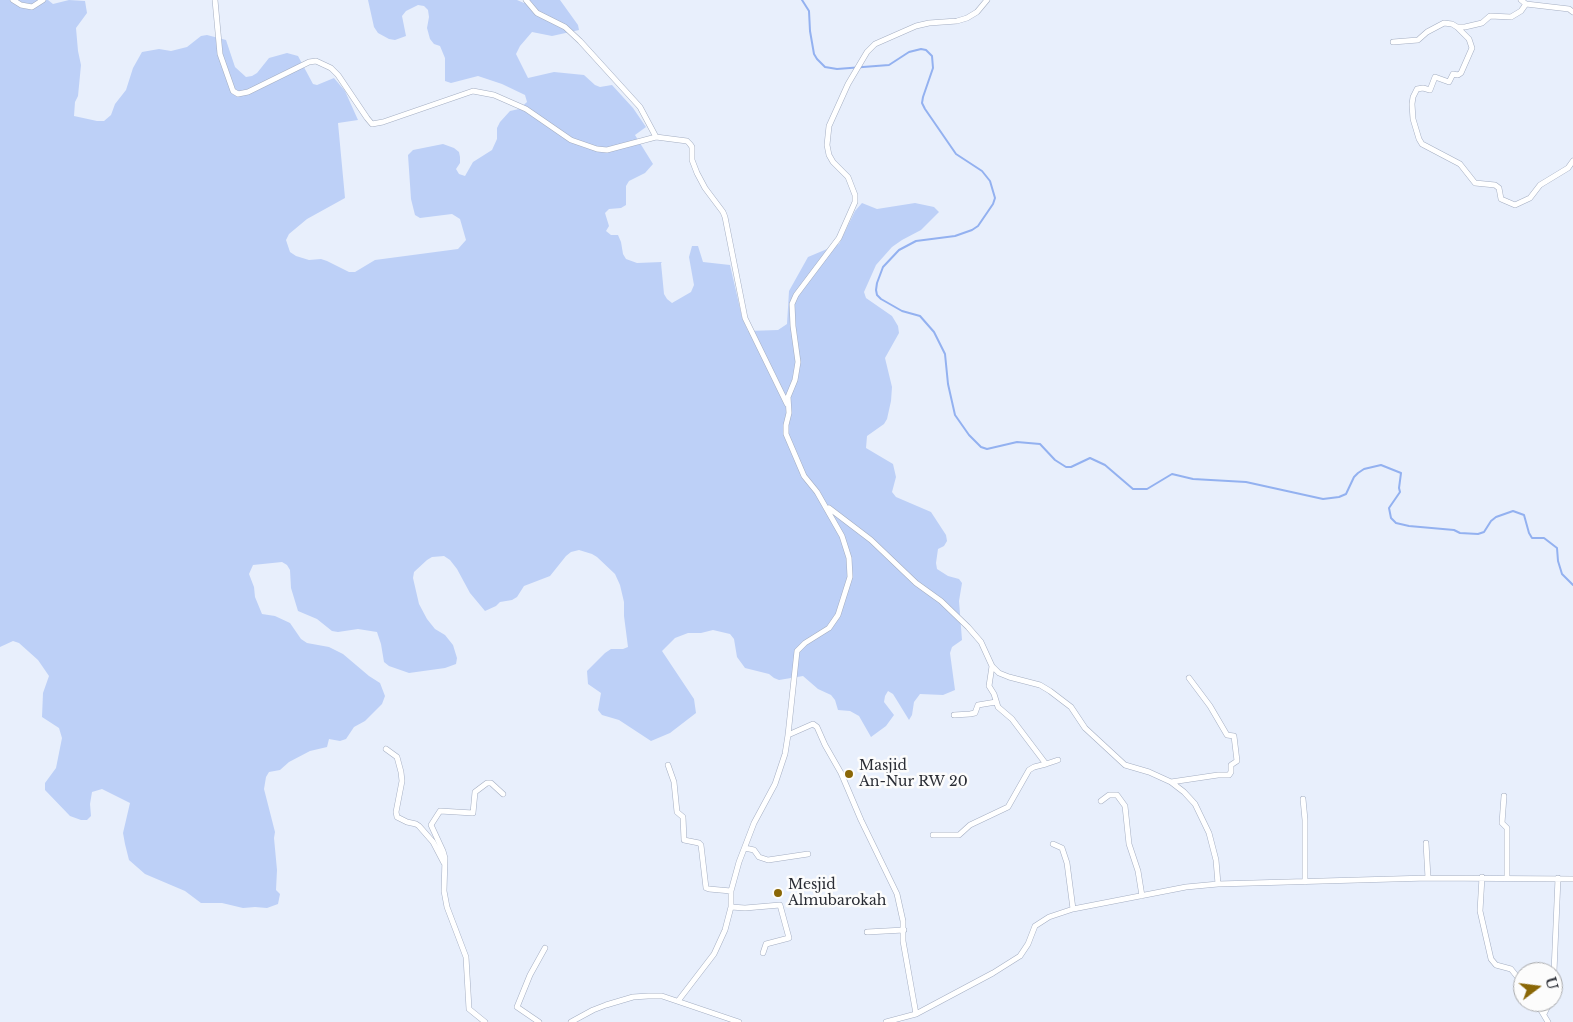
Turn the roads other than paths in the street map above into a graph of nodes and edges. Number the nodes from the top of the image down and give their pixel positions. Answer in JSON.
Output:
{"nodes":[{"id":1,"x":13,"y":0,"type":"edge"},
{"id":2,"x":43,"y":0,"type":"edge"},
{"id":3,"x":215,"y":0,"type":"edge"},
{"id":4,"x":526,"y":0,"type":"edge"},
{"id":5,"x":987,"y":0,"type":"edge"},
{"id":6,"x":1524,"y":2,"type":"edge"},
{"id":7,"x":1572,"y":8,"type":"edge"},
{"id":8,"x":1457,"y":27,"type":"junction"},
{"id":9,"x":1393,"y":42,"type":"dead end"},
{"id":10,"x":656,"y":137,"type":"junction"},
{"id":11,"x":1573,"y":161,"type":"edge"},
{"id":12,"x":788,"y":407,"type":"junction"},
{"id":13,"x":826,"y":506,"type":"junction"},
{"id":14,"x":992,"y":666,"type":"junction"},
{"id":15,"x":1189,"y":678,"type":"dead end"},
{"id":16,"x":996,"y":702,"type":"junction"},
{"id":17,"x":954,"y":714,"type":"dead end"},
{"id":18,"x":788,"y":735,"type":"junction"},
{"id":19,"x":386,"y":749,"type":"dead end"},
{"id":20,"x":1058,"y":760,"type":"dead end"},
{"id":21,"x":1046,"y":764,"type":"junction"},
{"id":22,"x":668,"y":765,"type":"dead end"},
{"id":23,"x":1171,"y":782,"type":"junction"},
{"id":24,"x":503,"y":794,"type":"dead end"},
{"id":25,"x":1504,"y":796,"type":"dead end"},
{"id":26,"x":1303,"y":799,"type":"dead end"},
{"id":27,"x":1101,"y":802,"type":"dead end"},
{"id":28,"x":933,"y":835,"type":"dead end"},
{"id":29,"x":1426,"y":843,"type":"dead end"},
{"id":30,"x":1053,"y":844,"type":"dead end"},
{"id":31,"x":745,"y":848,"type":"junction"},
{"id":32,"x":808,"y":854,"type":"dead end"},
{"id":33,"x":445,"y":865,"type":"junction"},
{"id":34,"x":1507,"y":877,"type":"junction"},
{"id":35,"x":1428,"y":878,"type":"junction"},
{"id":36,"x":1482,"y":878,"type":"junction"},
{"id":37,"x":1558,"y":878,"type":"junction"},
{"id":38,"x":1573,"y":878,"type":"edge"},
{"id":39,"x":1305,"y":882,"type":"junction"},
{"id":40,"x":1218,"y":884,"type":"junction"},
{"id":41,"x":731,"y":891,"type":"junction"},
{"id":42,"x":1142,"y":896,"type":"junction"},
{"id":43,"x":731,"y":907,"type":"junction"},
{"id":44,"x":1073,"y":909,"type":"junction"},
{"id":45,"x":904,"y":930,"type":"junction"},
{"id":46,"x":867,"y":932,"type":"dead end"},
{"id":47,"x":545,"y":948,"type":"dead end"},
{"id":48,"x":763,"y":952,"type":"dead end"},
{"id":49,"x":1554,"y":962,"type":"edge"},
{"id":50,"x":1513,"y":971,"type":"edge"},
{"id":51,"x":678,"y":1001,"type":"junction"},
{"id":52,"x":916,"y":1014,"type":"junction"},
{"id":53,"x":1544,"y":1014,"type":"edge"},
{"id":54,"x":485,"y":1022,"type":"edge"},
{"id":55,"x":539,"y":1022,"type":"edge"},
{"id":56,"x":571,"y":1022,"type":"edge"},
{"id":57,"x":739,"y":1022,"type":"edge"},
{"id":58,"x":886,"y":1022,"type":"edge"},
{"id":59,"x":1548,"y":1022,"type":"edge"}],
"edges":[{"from":1,"to":2,"type":"street"},
{"from":3,"to":10,"type":"street"},
{"from":4,"to":10,"type":"street"},
{"from":5,"to":12,"type":"street"},
{"from":6,"to":7,"type":"street"},
{"from":6,"to":8,"type":"street"},
{"from":8,"to":9,"type":"street"},
{"from":8,"to":11,"type":"street"},
{"from":10,"to":12,"type":"street"},
{"from":12,"to":13,"type":"street"},
{"from":13,"to":14,"type":"street"},
{"from":13,"to":18,"type":"street"},
{"from":14,"to":16,"type":"street"},
{"from":14,"to":23,"type":"street"},
{"from":15,"to":23,"type":"street"},
{"from":16,"to":17,"type":"street"},
{"from":16,"to":21,"type":"street"},
{"from":18,"to":31,"type":"street"},
{"from":18,"to":45,"type":"street"},
{"from":19,"to":33,"type":"street"},
{"from":20,"to":21,"type":"street"},
{"from":21,"to":28,"type":"street"},
{"from":22,"to":41,"type":"street"},
{"from":23,"to":40,"type":"street"},
{"from":24,"to":33,"type":"street"},
{"from":25,"to":34,"type":"street"},
{"from":26,"to":39,"type":"street"},
{"from":27,"to":42,"type":"street"},
{"from":29,"to":35,"type":"street"},
{"from":30,"to":44,"type":"street"},
{"from":31,"to":32,"type":"street"},
{"from":31,"to":41,"type":"street"},
{"from":33,"to":54,"type":"street"},
{"from":34,"to":36,"type":"street"},
{"from":34,"to":37,"type":"street"},
{"from":35,"to":36,"type":"street"},
{"from":35,"to":39,"type":"street"},
{"from":36,"to":50,"type":"street"},
{"from":37,"to":38,"type":"street"},
{"from":37,"to":49,"type":"street"},
{"from":39,"to":40,"type":"street"},
{"from":40,"to":42,"type":"street"},
{"from":41,"to":43,"type":"street"},
{"from":42,"to":44,"type":"street"},
{"from":43,"to":48,"type":"street"},
{"from":43,"to":51,"type":"street"},
{"from":44,"to":52,"type":"street"},
{"from":45,"to":46,"type":"street"},
{"from":45,"to":52,"type":"street"},
{"from":47,"to":55,"type":"street"},
{"from":51,"to":56,"type":"street"},
{"from":51,"to":57,"type":"street"},
{"from":52,"to":58,"type":"street"},
{"from":53,"to":59,"type":"street"}]}
